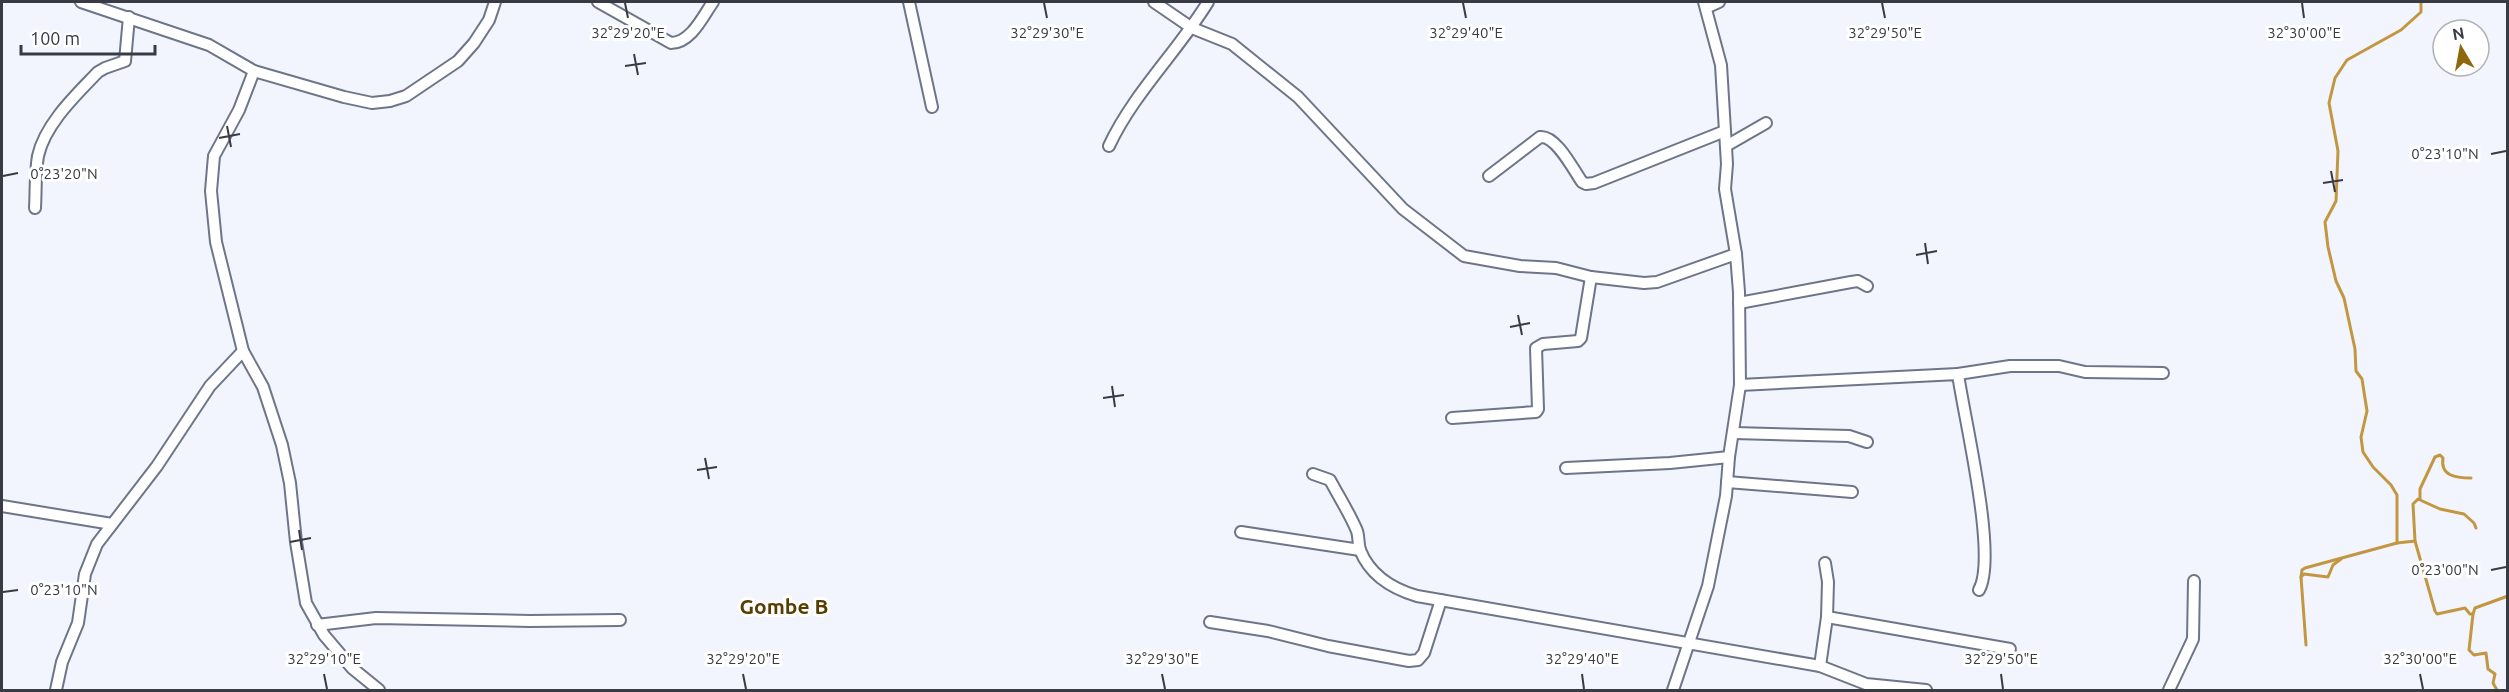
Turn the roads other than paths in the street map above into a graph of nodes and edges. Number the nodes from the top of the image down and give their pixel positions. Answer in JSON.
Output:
{"nodes":[{"id":1,"x":81,"y":2,"type":"edge"},
{"id":2,"x":495,"y":2,"type":"edge"},
{"id":3,"x":598,"y":2,"type":"edge"},
{"id":4,"x":713,"y":2,"type":"edge"},
{"id":5,"x":909,"y":2,"type":"edge"},
{"id":6,"x":1154,"y":2,"type":"edge"},
{"id":7,"x":1208,"y":2,"type":"edge"},
{"id":8,"x":1719,"y":2,"type":"edge"},
{"id":9,"x":1705,"y":5,"type":"edge"},
{"id":10,"x":129,"y":17,"type":"junction"},
{"id":11,"x":1192,"y":28,"type":"junction"},
{"id":12,"x":254,"y":71,"type":"junction"},
{"id":13,"x":932,"y":107,"type":"dead end"},
{"id":14,"x":1766,"y":123,"type":"dead end"},
{"id":15,"x":1725,"y":131,"type":"junction"},
{"id":16,"x":1109,"y":146,"type":"dead end"},
{"id":17,"x":1726,"y":146,"type":"junction"},
{"id":18,"x":1489,"y":176,"type":"dead end"},
{"id":19,"x":35,"y":208,"type":"dead end"},
{"id":20,"x":1736,"y":254,"type":"junction"},
{"id":21,"x":1591,"y":277,"type":"junction"},
{"id":22,"x":1867,"y":286,"type":"dead end"},
{"id":23,"x":1739,"y":303,"type":"junction"},
{"id":24,"x":243,"y":351,"type":"junction"},
{"id":25,"x":2163,"y":373,"type":"dead end"},
{"id":26,"x":1959,"y":374,"type":"junction"},
{"id":27,"x":1740,"y":385,"type":"junction"},
{"id":28,"x":1452,"y":418,"type":"dead end"},
{"id":29,"x":1734,"y":433,"type":"junction"},
{"id":30,"x":1867,"y":442,"type":"dead end"},
{"id":31,"x":1729,"y":457,"type":"junction"},
{"id":32,"x":1566,"y":468,"type":"dead end"},
{"id":33,"x":1313,"y":474,"type":"dead end"},
{"id":34,"x":1727,"y":482,"type":"junction"},
{"id":35,"x":1852,"y":492,"type":"dead end"},
{"id":36,"x":2,"y":506,"type":"edge"},
{"id":37,"x":112,"y":524,"type":"junction"},
{"id":38,"x":1240,"y":532,"type":"dead end"},
{"id":39,"x":1360,"y":550,"type":"junction"},
{"id":40,"x":1825,"y":562,"type":"dead end"},
{"id":41,"x":2194,"y":581,"type":"dead end"},
{"id":42,"x":1979,"y":590,"type":"dead end"},
{"id":43,"x":1441,"y":600,"type":"junction"},
{"id":44,"x":1827,"y":617,"type":"junction"},
{"id":45,"x":620,"y":620,"type":"dead end"},
{"id":46,"x":1210,"y":622,"type":"dead end"},
{"id":47,"x":317,"y":625,"type":"junction"},
{"id":48,"x":1688,"y":643,"type":"junction"},
{"id":49,"x":2010,"y":649,"type":"dead end"},
{"id":50,"x":1820,"y":666,"type":"junction"},
{"id":51,"x":1866,"y":687,"type":"edge"},
{"id":52,"x":56,"y":690,"type":"edge"},
{"id":53,"x":379,"y":690,"type":"edge"},
{"id":54,"x":1673,"y":690,"type":"edge"},
{"id":55,"x":1926,"y":690,"type":"edge"},
{"id":56,"x":2169,"y":690,"type":"edge"}],
"edges":[{"from":1,"to":10,"type":"street"},
{"from":2,"to":12,"type":"street"},
{"from":3,"to":4,"type":"street"},
{"from":5,"to":13,"type":"street"},
{"from":6,"to":11,"type":"street"},
{"from":7,"to":11,"type":"street"},
{"from":8,"to":9,"type":"street"},
{"from":9,"to":15,"type":"street"},
{"from":10,"to":12,"type":"street"},
{"from":10,"to":19,"type":"street"},
{"from":11,"to":16,"type":"street"},
{"from":11,"to":21,"type":"street"},
{"from":12,"to":24,"type":"street"},
{"from":14,"to":17,"type":"street"},
{"from":15,"to":17,"type":"street"},
{"from":15,"to":18,"type":"street"},
{"from":17,"to":20,"type":"street"},
{"from":20,"to":21,"type":"street"},
{"from":20,"to":23,"type":"street"},
{"from":21,"to":28,"type":"street"},
{"from":22,"to":23,"type":"street"},
{"from":23,"to":27,"type":"street"},
{"from":24,"to":37,"type":"street"},
{"from":24,"to":47,"type":"street"},
{"from":25,"to":26,"type":"street"},
{"from":26,"to":27,"type":"street"},
{"from":26,"to":42,"type":"street"},
{"from":27,"to":29,"type":"street"},
{"from":29,"to":30,"type":"street"},
{"from":29,"to":31,"type":"street"},
{"from":31,"to":32,"type":"street"},
{"from":31,"to":34,"type":"street"},
{"from":33,"to":39,"type":"street"},
{"from":34,"to":35,"type":"street"},
{"from":34,"to":48,"type":"street"},
{"from":36,"to":37,"type":"street"},
{"from":37,"to":52,"type":"street"},
{"from":38,"to":39,"type":"street"},
{"from":39,"to":43,"type":"street"},
{"from":40,"to":44,"type":"street"},
{"from":41,"to":56,"type":"street"},
{"from":43,"to":46,"type":"street"},
{"from":43,"to":48,"type":"street"},
{"from":44,"to":49,"type":"street"},
{"from":44,"to":50,"type":"street"},
{"from":45,"to":47,"type":"street"},
{"from":47,"to":53,"type":"street"},
{"from":48,"to":50,"type":"street"},
{"from":48,"to":54,"type":"street"},
{"from":50,"to":51,"type":"street"},
{"from":51,"to":55,"type":"street"}]}
